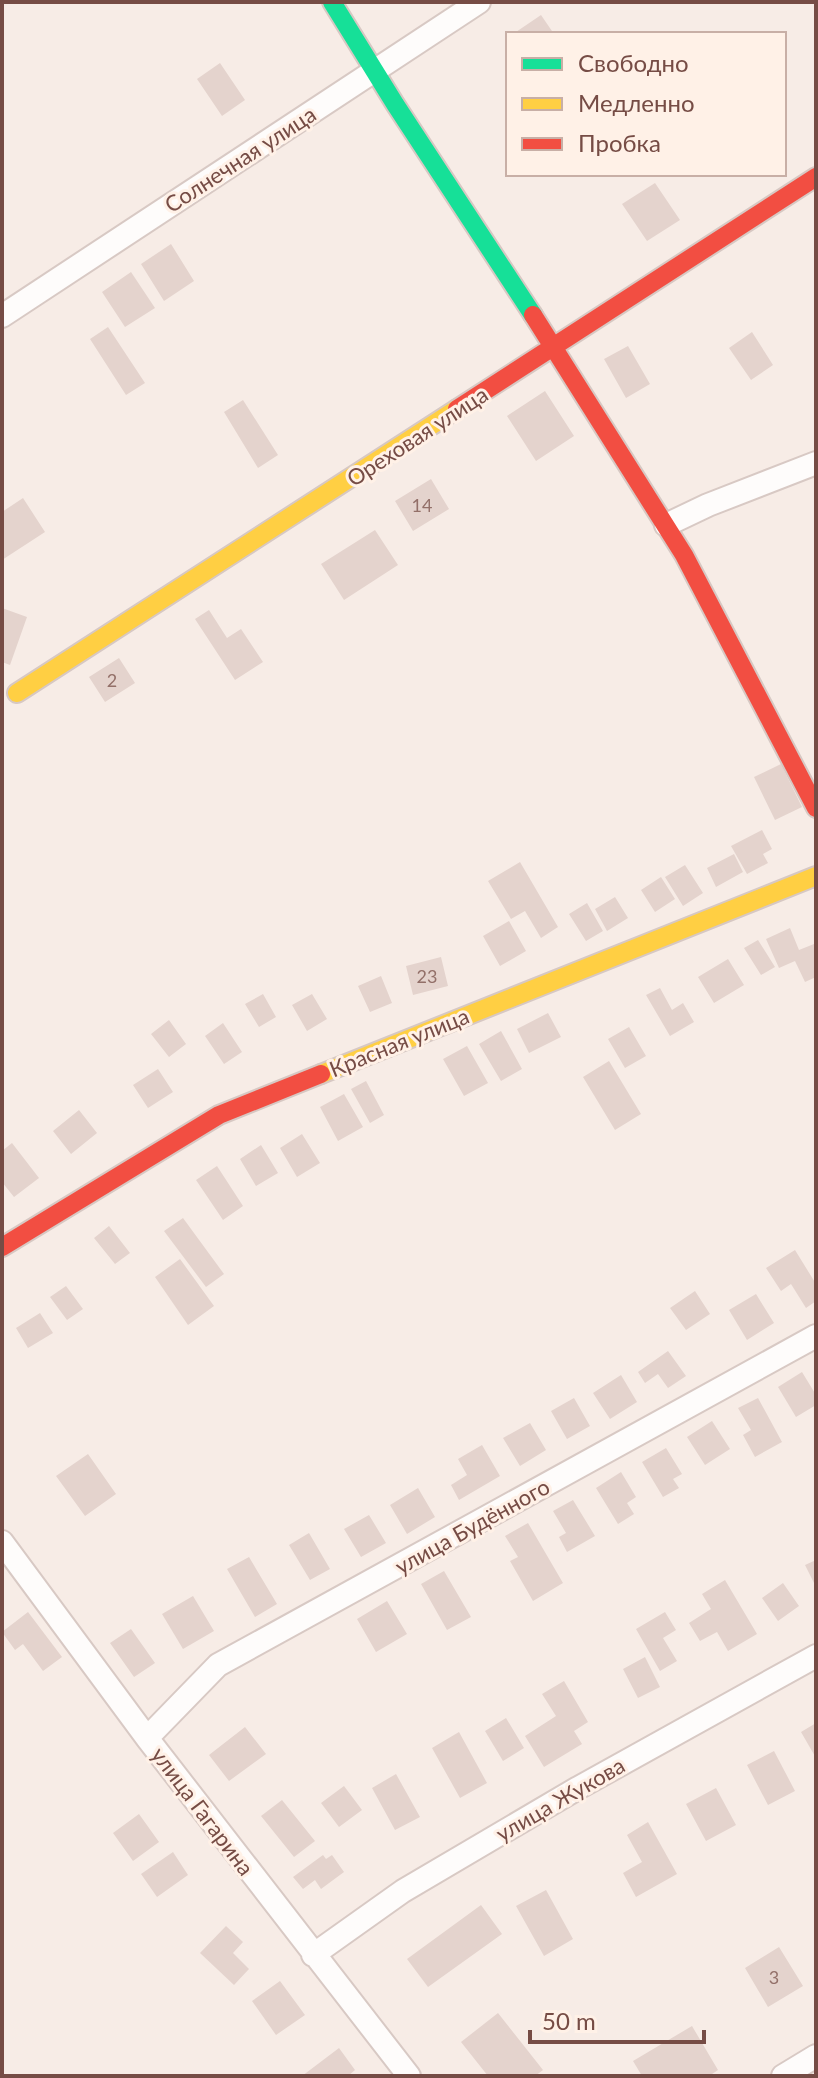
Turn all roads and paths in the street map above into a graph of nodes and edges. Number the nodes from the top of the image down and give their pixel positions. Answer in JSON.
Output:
{"nodes":[{"id":1,"x":332,"y":2,"type":"edge"},
{"id":2,"x":479,"y":2,"type":"edge"},
{"id":3,"x":374,"y":70,"type":"junction"},
{"id":4,"x":816,"y":177,"type":"edge"},
{"id":5,"x":2,"y":316,"type":"edge"},
{"id":6,"x":554,"y":348,"type":"junction"},
{"id":7,"x":816,"y":463,"type":"edge"},
{"id":8,"x":666,"y":525,"type":"junction"},
{"id":9,"x":17,"y":693,"type":"dead end"},
{"id":10,"x":816,"y":808,"type":"edge"},
{"id":11,"x":816,"y":876,"type":"edge"},
{"id":12,"x":2,"y":1247,"type":"edge"},
{"id":13,"x":816,"y":1336,"type":"edge"},
{"id":14,"x":2,"y":1542,"type":"edge"},
{"id":15,"x":816,"y":1656,"type":"edge"},
{"id":16,"x":147,"y":1738,"type":"junction"},
{"id":17,"x":313,"y":1955,"type":"junction"},
{"id":18,"x":816,"y":2056,"type":"edge"},
{"id":19,"x":409,"y":2076,"type":"edge"},
{"id":20,"x":783,"y":2076,"type":"edge"}],
"edges":[{"from":1,"to":3,"type":"street"},
{"from":2,"to":3,"type":"street","name":"Солнечная улица"},
{"from":3,"to":5,"type":"street","name":"Солнечная улица"},
{"from":3,"to":6,"type":"street"},
{"from":4,"to":6,"type":"street","name":"Ореховая улица"},
{"from":6,"to":8,"type":"street"},
{"from":6,"to":9,"type":"street","name":"Ореховая улица"},
{"from":7,"to":8,"type":"street"},
{"from":8,"to":10,"type":"street"},
{"from":11,"to":12,"type":"street","name":"Красная улица"},
{"from":13,"to":16,"type":"street","name":"улица Будённого"},
{"from":14,"to":16,"type":"street","name":"улица Гагарина"},
{"from":15,"to":17,"type":"street","name":"улица Жукова"},
{"from":16,"to":17,"type":"street","name":"улица Гагарина"},
{"from":17,"to":19,"type":"street","name":"улица Гагарина"},
{"from":18,"to":20,"type":"street"}]}
